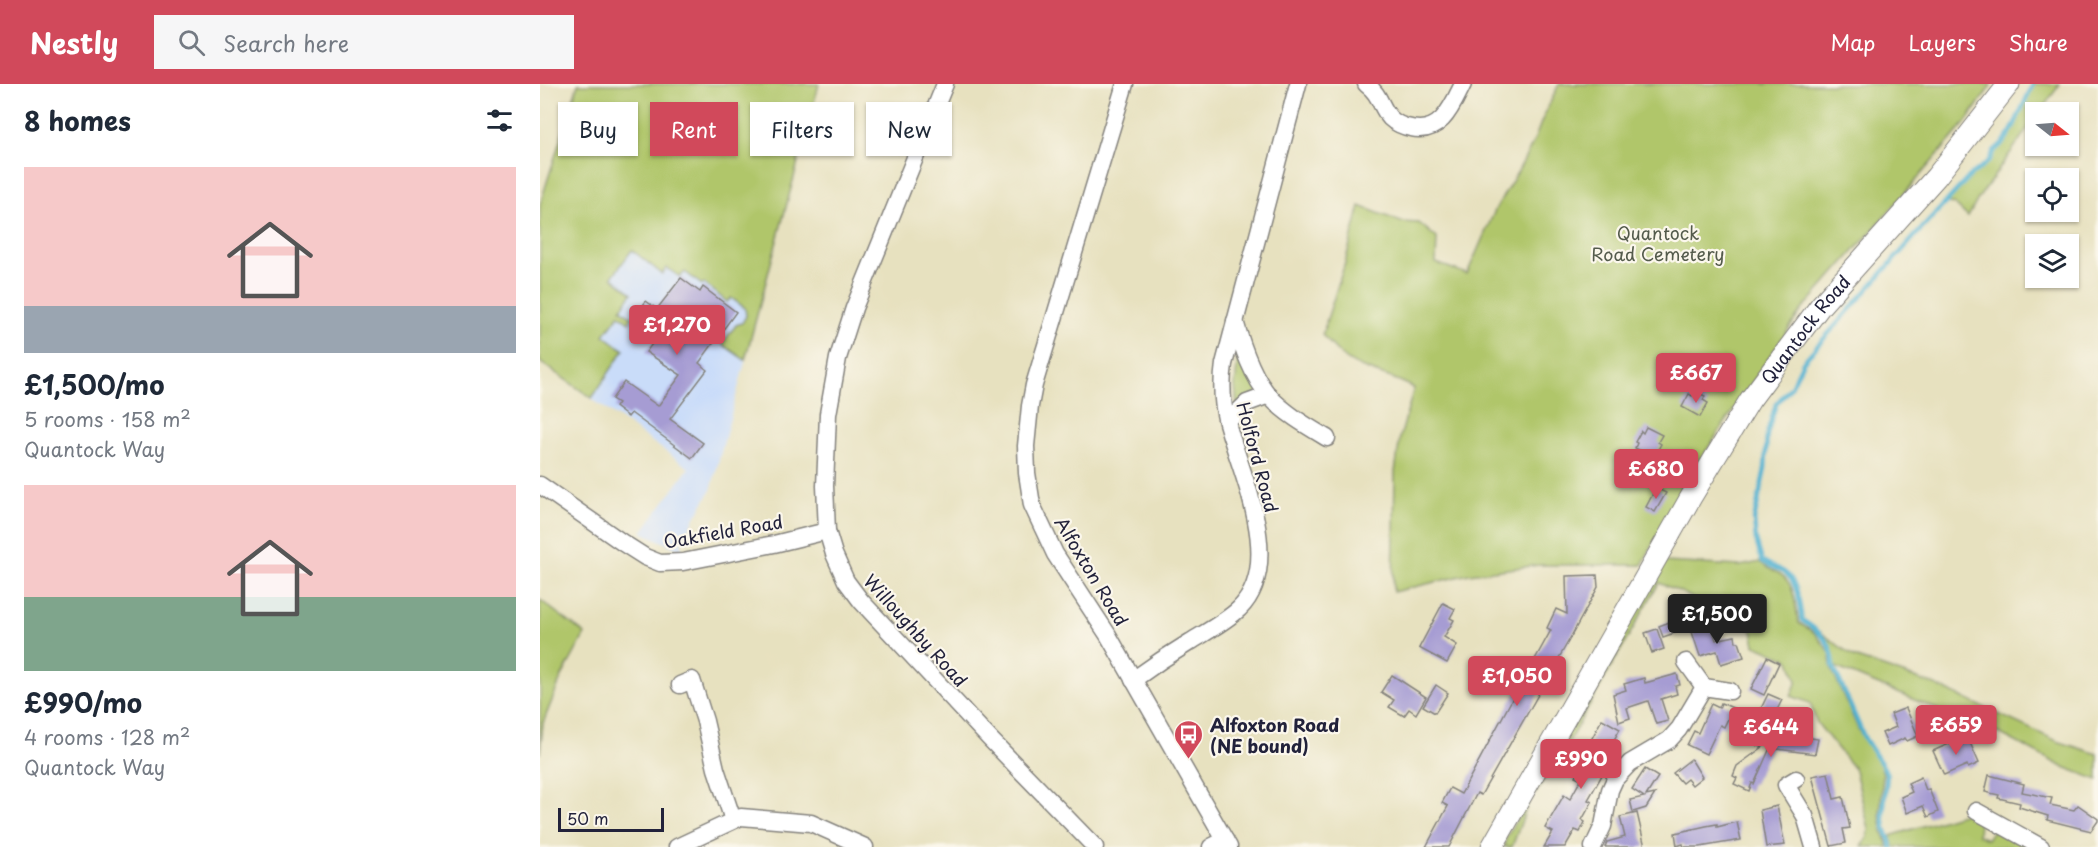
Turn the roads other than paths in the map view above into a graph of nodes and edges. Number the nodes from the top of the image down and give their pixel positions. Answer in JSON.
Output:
{"nodes":[{"id":1,"x":945,"y":84,"type":"edge"},
{"id":2,"x":1125,"y":84,"type":"edge"},
{"id":3,"x":1298,"y":84,"type":"edge"},
{"id":4,"x":1366,"y":84,"type":"edge"},
{"id":5,"x":1463,"y":84,"type":"edge"},
{"id":6,"x":2009,"y":84,"type":"edge"},
{"id":7,"x":1235,"y":320,"type":"junction"},
{"id":8,"x":1269,"y":395,"type":"junction"},
{"id":9,"x":1227,"y":422,"type":"junction"},
{"id":10,"x":1327,"y":438,"type":"dead end"},
{"id":11,"x":540,"y":485,"type":"edge"},
{"id":12,"x":827,"y":531,"type":"junction"},
{"id":13,"x":1686,"y":662,"type":"dead end"},
{"id":14,"x":1133,"y":680,"type":"junction"},
{"id":15,"x":680,"y":685,"type":"dead end"},
{"id":16,"x":1704,"y":687,"type":"junction"},
{"id":17,"x":1730,"y":691,"type":"dead end"},
{"id":18,"x":1786,"y":785,"type":"dead end"},
{"id":19,"x":1976,"y":812,"type":"dead end"},
{"id":20,"x":733,"y":820,"type":"junction"},
{"id":21,"x":1222,"y":845,"type":"edge"},
{"id":22,"x":677,"y":847,"type":"edge"},
{"id":23,"x":865,"y":847,"type":"edge"},
{"id":24,"x":1095,"y":847,"type":"edge"},
{"id":25,"x":1492,"y":847,"type":"edge"},
{"id":26,"x":1593,"y":847,"type":"edge"},
{"id":27,"x":1814,"y":847,"type":"edge"},
{"id":28,"x":2041,"y":847,"type":"edge"}],
"edges":[{"from":1,"to":12,"type":"street","name":"Willoughby Road"},
{"from":2,"to":14,"type":"street","name":"Alfoxton Road"},
{"from":3,"to":7,"type":"street","name":"Holford Road"},
{"from":4,"to":5,"type":"street"},
{"from":6,"to":25,"type":"main road","name":"Quantock Road"},
{"from":7,"to":8,"type":"street"},
{"from":7,"to":9,"type":"street","name":"Holford Road"},
{"from":8,"to":9,"type":"street"},
{"from":8,"to":10,"type":"street"},
{"from":9,"to":14,"type":"street","name":"Holford Road"},
{"from":11,"to":12,"type":"street","name":"Oakfield Road"},
{"from":12,"to":24,"type":"street","name":"Willoughby Road"},
{"from":13,"to":16,"type":"street"},
{"from":14,"to":21,"type":"street","name":"Alfoxton Road"},
{"from":15,"to":20,"type":"street"},
{"from":16,"to":17,"type":"street"},
{"from":16,"to":26,"type":"street"},
{"from":18,"to":27,"type":"street"},
{"from":19,"to":28,"type":"street"},
{"from":20,"to":22,"type":"street"},
{"from":20,"to":23,"type":"street"}]}
